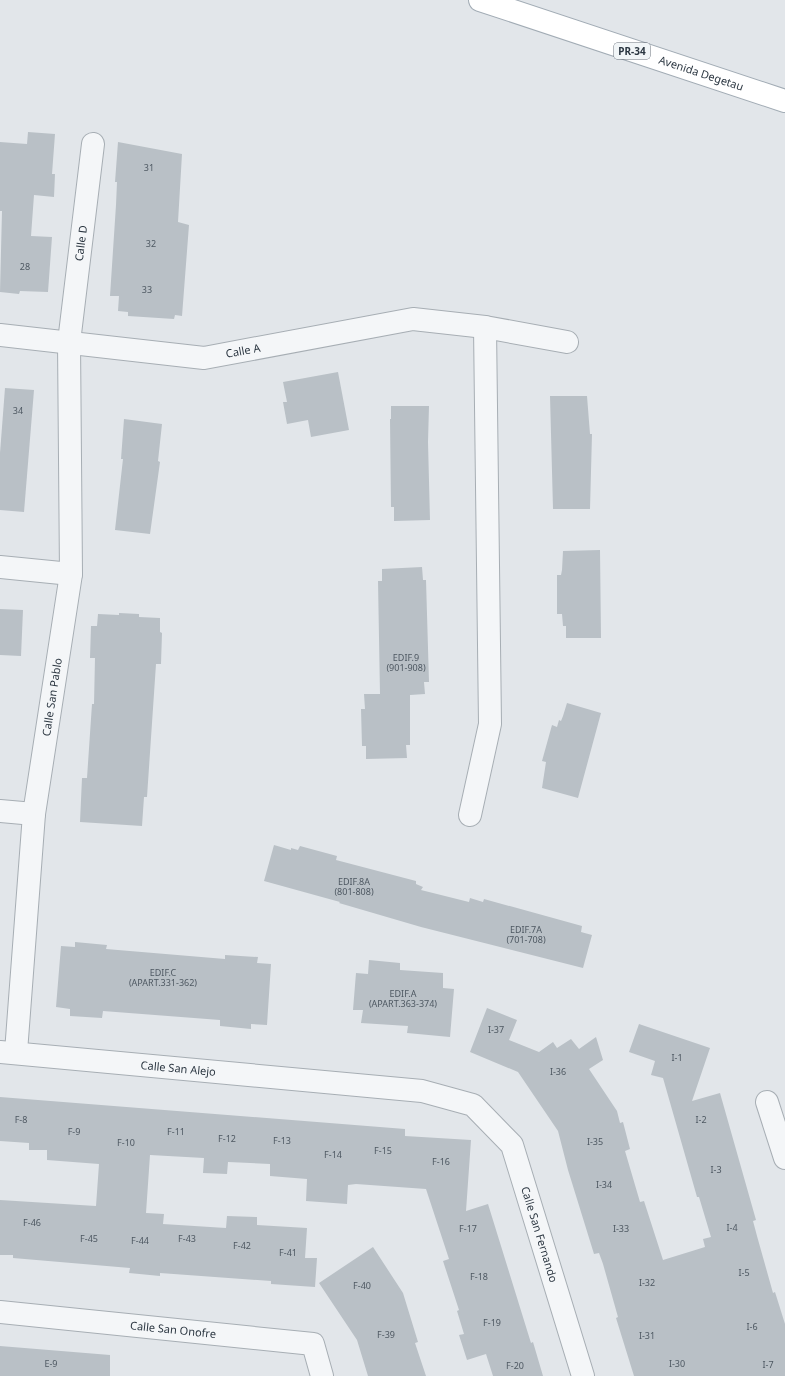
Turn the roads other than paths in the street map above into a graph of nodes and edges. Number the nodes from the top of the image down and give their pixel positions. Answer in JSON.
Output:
{"nodes":[{"id":1,"x":480,"y":0,"type":"edge"},
{"id":2,"x":785,"y":101,"type":"edge"},
{"id":3,"x":93,"y":144,"type":"dead end"},
{"id":4,"x":485,"y":326,"type":"junction"},
{"id":5,"x":0,"y":335,"type":"edge"},
{"id":6,"x":69,"y":342,"type":"junction"},
{"id":7,"x":567,"y":342,"type":"dead end"},
{"id":8,"x":0,"y":567,"type":"edge"},
{"id":9,"x":71,"y":574,"type":"junction"},
{"id":10,"x":0,"y":811,"type":"edge"},
{"id":11,"x":34,"y":814,"type":"junction"},
{"id":12,"x":470,"y":816,"type":"dead end"},
{"id":13,"x":8,"y":1052,"type":"edge"},
{"id":14,"x":767,"y":1102,"type":"dead end"},
{"id":15,"x":473,"y":1106,"type":"joint"},
{"id":16,"x":785,"y":1158,"type":"edge"},
{"id":17,"x":0,"y":1312,"type":"edge"},
{"id":18,"x":322,"y":1376,"type":"edge"},
{"id":19,"x":584,"y":1376,"type":"edge"}],
"edges":[{"from":1,"to":2,"type":"main road","name":"Avenida Degetau","number":"PR-34"},
{"from":3,"to":6,"type":"street","name":"Calle D"},
{"from":4,"to":6,"type":"street","name":"Calle A"},
{"from":4,"to":7,"type":"street","name":"Calle A"},
{"from":4,"to":12,"type":"street"},
{"from":5,"to":6,"type":"street","name":"Calle A"},
{"from":6,"to":9,"type":"street","name":"Calle San Pablo"},
{"from":8,"to":9,"type":"street"},
{"from":9,"to":11,"type":"street","name":"Calle San Pablo"},
{"from":10,"to":11,"type":"street"},
{"from":11,"to":13,"type":"street","name":"Calle San Pablo"},
{"from":13,"to":15,"type":"street","name":"Calle San Alejo"},
{"from":14,"to":16,"type":"street"},
{"from":15,"to":19,"type":"street","name":"Calle San Fernando"},
{"from":17,"to":18,"type":"street","name":"Calle San Onofre"}]}
